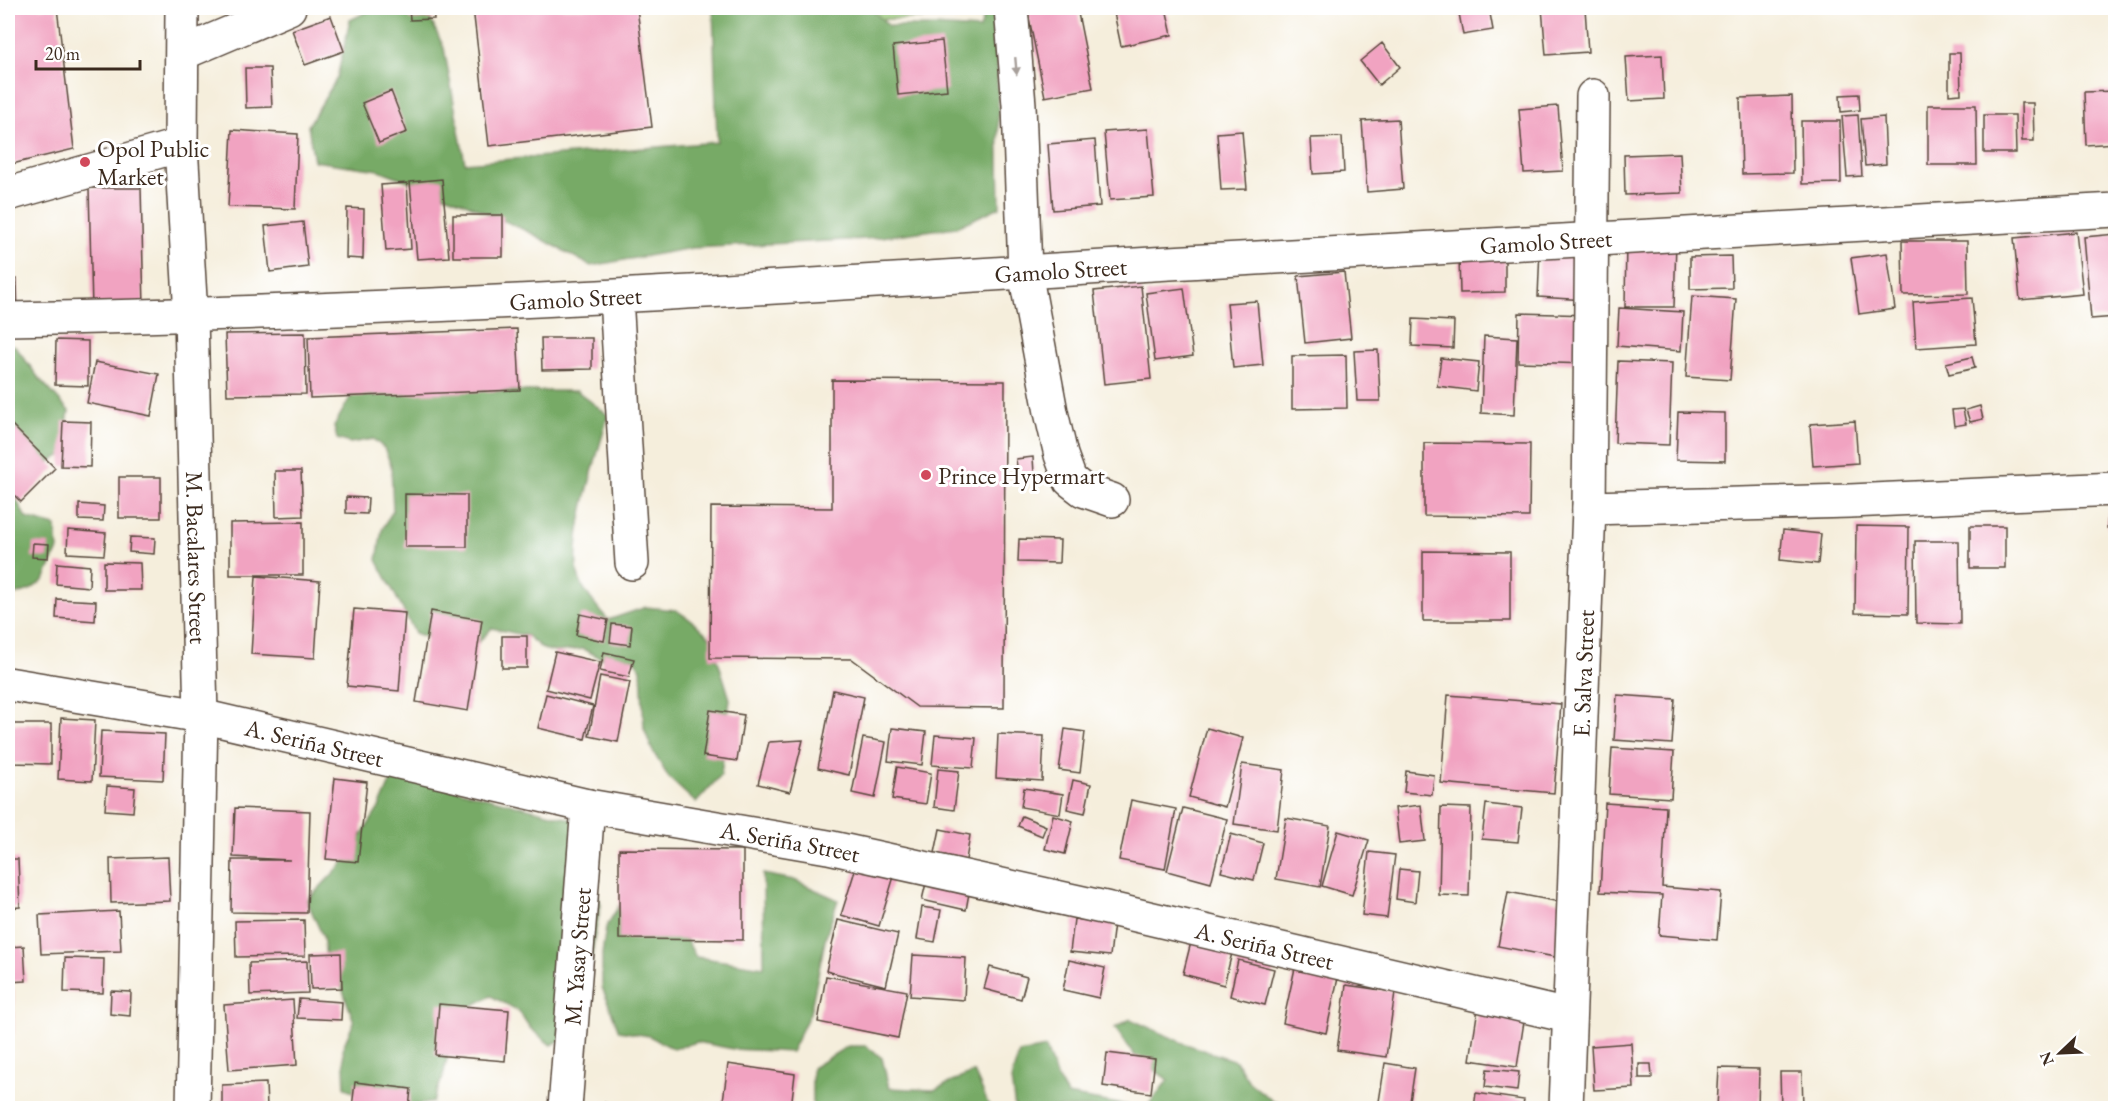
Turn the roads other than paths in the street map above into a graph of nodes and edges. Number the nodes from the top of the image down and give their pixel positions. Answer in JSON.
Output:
{"nodes":[{"id":1,"x":182,"y":8,"type":"edge"},
{"id":2,"x":289,"y":8,"type":"edge"},
{"id":3,"x":1011,"y":8,"type":"edge"},
{"id":4,"x":183,"y":53,"type":"junction"},
{"id":5,"x":1593,"y":96,"type":"dead end"},
{"id":6,"x":181,"y":145,"type":"junction"},
{"id":7,"x":8,"y":194,"type":"edge"},
{"id":8,"x":2115,"y":210,"type":"edge"},
{"id":9,"x":1593,"y":238,"type":"junction"},
{"id":10,"x":1025,"y":272,"type":"junction"},
{"id":11,"x":616,"y":297,"type":"junction"},
{"id":12,"x":191,"y":316,"type":"junction"},
{"id":13,"x":8,"y":319,"type":"edge"},
{"id":14,"x":2115,"y":489,"type":"edge"},
{"id":15,"x":1112,"y":500,"type":"dead end"},
{"id":16,"x":1588,"y":508,"type":"junction"},
{"id":17,"x":632,"y":563,"type":"dead end"},
{"id":18,"x":8,"y":684,"type":"edge"},
{"id":19,"x":201,"y":716,"type":"junction"},
{"id":20,"x":588,"y":807,"type":"junction"},
{"id":21,"x":1568,"y":1016,"type":"junction"},
{"id":22,"x":194,"y":1108,"type":"edge"},
{"id":23,"x":566,"y":1108,"type":"edge"},
{"id":24,"x":1566,"y":1108,"type":"edge"}],
"edges":[{"from":1,"to":4,"type":"street","name":"M. Bacalares Street"},
{"from":2,"to":4,"type":"street"},
{"from":3,"to":10,"type":"street","one_way":true},
{"from":4,"to":6,"type":"street","name":"M. Bacalares Street"},
{"from":5,"to":9,"type":"street","name":"E. Salva Street"},
{"from":6,"to":7,"type":"street"},
{"from":6,"to":12,"type":"street","name":"M. Bacalares Street"},
{"from":8,"to":9,"type":"street","name":"Gamolo Street"},
{"from":9,"to":10,"type":"street","name":"Gamolo Street"},
{"from":9,"to":16,"type":"street","name":"E. Salva Street"},
{"from":10,"to":11,"type":"street","name":"Gamolo Street"},
{"from":10,"to":15,"type":"street"},
{"from":11,"to":12,"type":"street","name":"Gamolo Street"},
{"from":11,"to":17,"type":"street"},
{"from":12,"to":13,"type":"street","name":"Gamolo Street"},
{"from":12,"to":19,"type":"street","name":"M. Bacalares Street"},
{"from":14,"to":16,"type":"street"},
{"from":16,"to":21,"type":"street","name":"E. Salva Street"},
{"from":18,"to":19,"type":"street","name":"A. Seriña Street"},
{"from":19,"to":20,"type":"street","name":"A. Seriña Street"},
{"from":19,"to":22,"type":"street","name":"M. Bacalares Street"},
{"from":20,"to":21,"type":"street","name":"A. Seriña Street"},
{"from":20,"to":23,"type":"street","name":"M. Yasay Street"},
{"from":21,"to":24,"type":"street","name":"E. Salva Street"}]}
